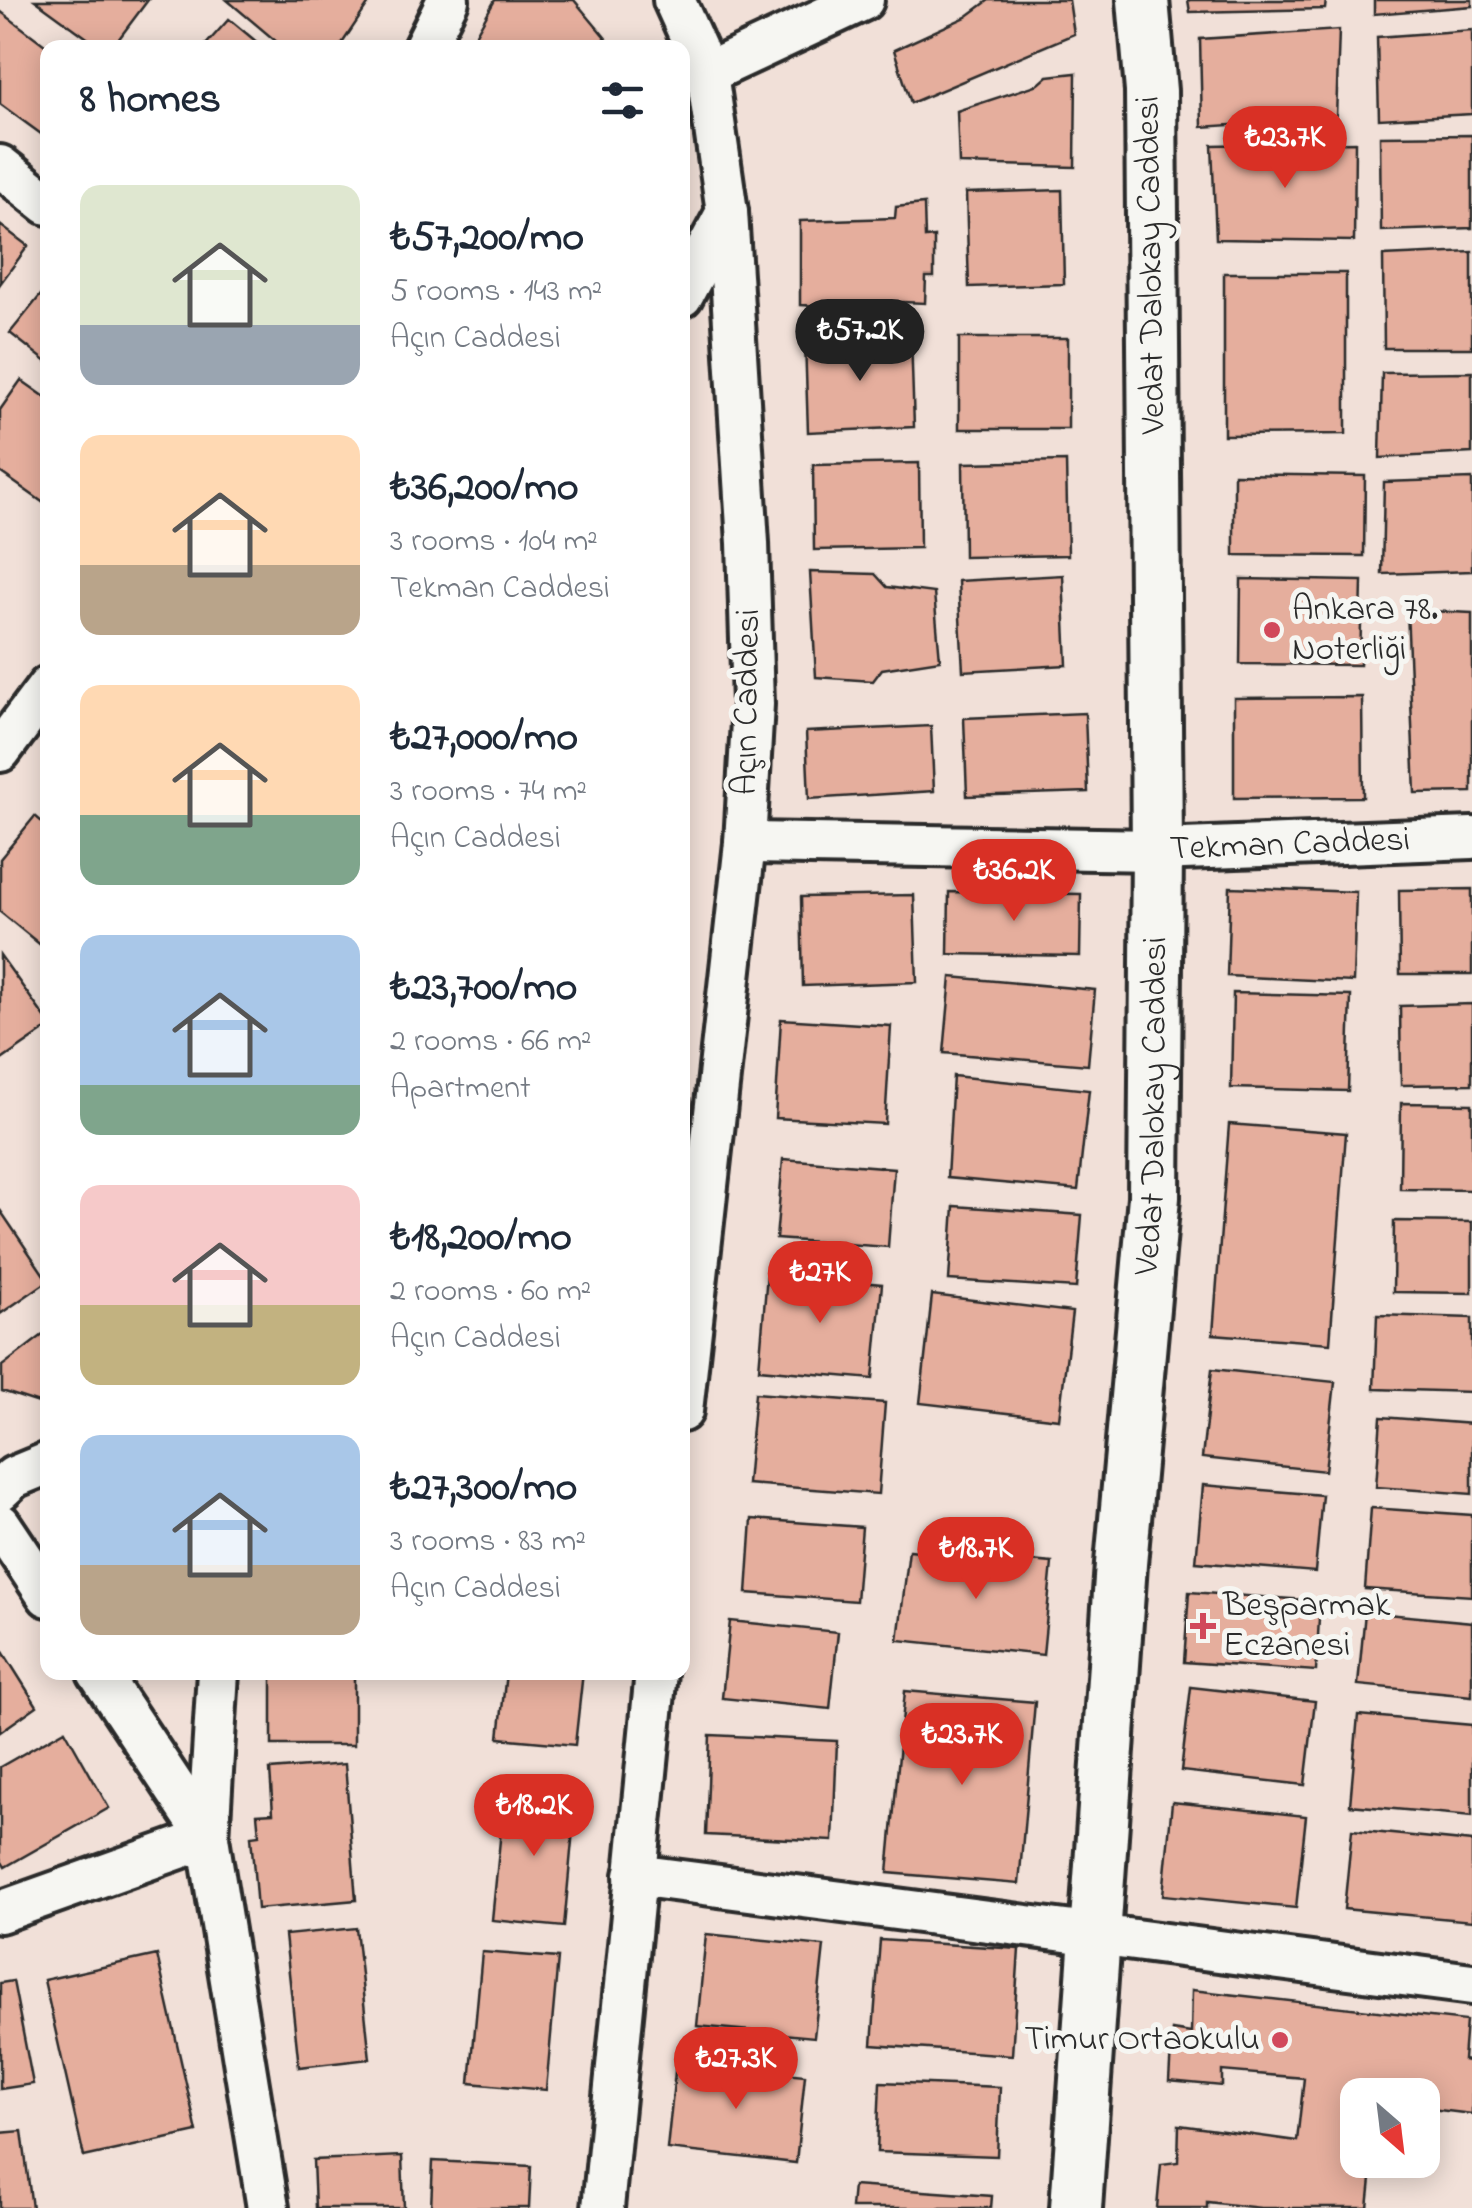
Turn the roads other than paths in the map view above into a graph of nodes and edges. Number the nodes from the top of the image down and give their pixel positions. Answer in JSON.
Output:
{"nodes":[{"id":1,"x":448,"y":0,"type":"edge"},
{"id":2,"x":674,"y":0,"type":"edge"},
{"id":3,"x":863,"y":0,"type":"edge"},
{"id":4,"x":1143,"y":0,"type":"edge"},
{"id":5,"x":428,"y":40,"type":"edge"},
{"id":6,"x":707,"y":74,"type":"junction"},
{"id":7,"x":0,"y":166,"type":"edge"},
{"id":8,"x":40,"y":198,"type":"edge"},
{"id":9,"x":727,"y":212,"type":"junction"},
{"id":10,"x":690,"y":281,"type":"edge"},
{"id":11,"x":40,"y":698,"type":"edge"},
{"id":12,"x":0,"y":750,"type":"edge"},
{"id":13,"x":1472,"y":838,"type":"edge"},
{"id":14,"x":746,"y":843,"type":"junction"},
{"id":15,"x":1157,"y":850,"type":"junction"},
{"id":16,"x":690,"y":1277,"type":"edge"},
{"id":17,"x":40,"y":1466,"type":"edge"},
{"id":18,"x":0,"y":1490,"type":"edge"},
{"id":19,"x":0,"y":1524,"type":"edge"},
{"id":20,"x":40,"y":1584,"type":"edge"},
{"id":21,"x":103,"y":1680,"type":"edge"},
{"id":22,"x":218,"y":1680,"type":"edge"},
{"id":23,"x":655,"y":1680,"type":"edge"},
{"id":24,"x":208,"y":1838,"type":"junction"},
{"id":25,"x":635,"y":1875,"type":"junction"},
{"id":26,"x":0,"y":1912,"type":"edge"},
{"id":27,"x":1096,"y":1935,"type":"junction"},
{"id":28,"x":1472,"y":1984,"type":"edge"},
{"id":29,"x":268,"y":2208,"type":"edge"},
{"id":30,"x":602,"y":2208,"type":"edge"},
{"id":31,"x":1076,"y":2208,"type":"edge"}],
"edges":[{"from":1,"to":5,"type":"street"},
{"from":2,"to":6,"type":"street","name":"Açın Caddesi"},
{"from":3,"to":6,"type":"street"},
{"from":4,"to":15,"type":"street","name":"Vedat Dalokay Caddesi"},
{"from":6,"to":9,"type":"street","name":"Açın Caddesi"},
{"from":7,"to":8,"type":"street"},
{"from":9,"to":10,"type":"street"},
{"from":9,"to":14,"type":"street","name":"Açın Caddesi"},
{"from":11,"to":12,"type":"street"},
{"from":13,"to":15,"type":"street","name":"Tekman Caddesi"},
{"from":14,"to":15,"type":"street","name":"Tekman Caddesi"},
{"from":14,"to":16,"type":"street","name":"Açın Caddesi"},
{"from":15,"to":27,"type":"street","name":"Vedat Dalokay Caddesi"},
{"from":17,"to":18,"type":"street"},
{"from":19,"to":20,"type":"street"},
{"from":21,"to":24,"type":"street"},
{"from":22,"to":24,"type":"street"},
{"from":23,"to":25,"type":"street"},
{"from":24,"to":26,"type":"street"},
{"from":24,"to":29,"type":"street"},
{"from":25,"to":27,"type":"street"},
{"from":25,"to":30,"type":"street"},
{"from":27,"to":28,"type":"street"},
{"from":27,"to":31,"type":"street","name":"Vedat Dalokay Caddesi"}]}
